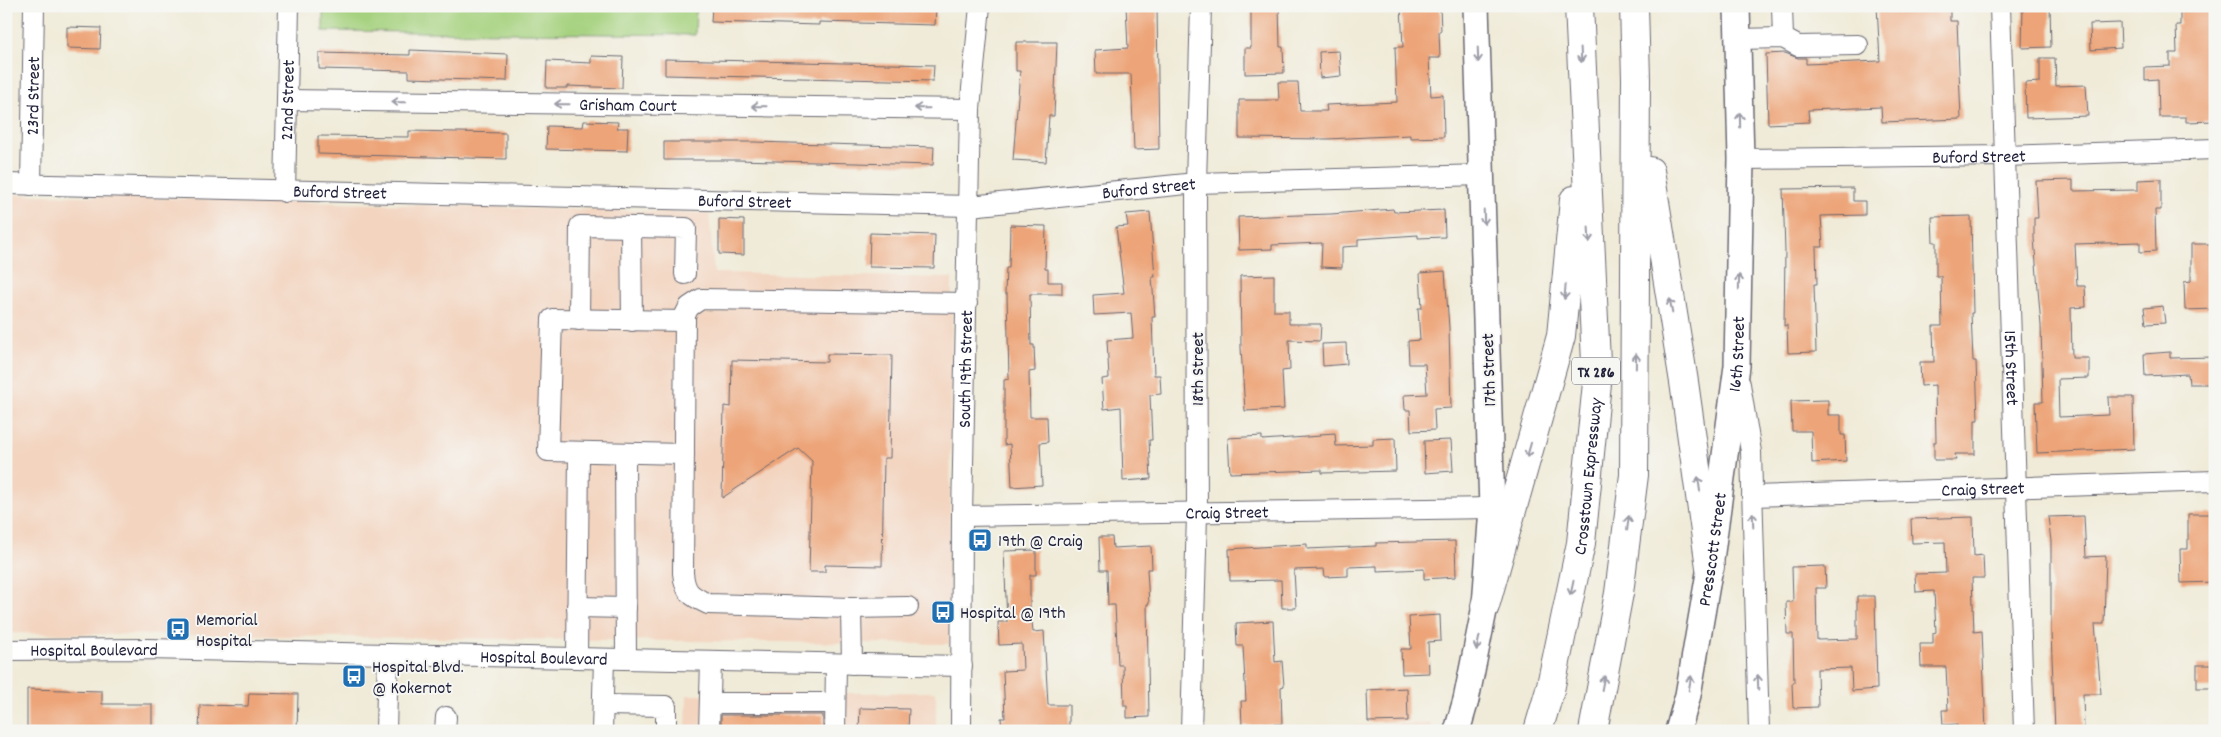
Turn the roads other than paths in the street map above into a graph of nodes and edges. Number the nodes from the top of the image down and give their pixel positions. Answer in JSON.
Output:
{"nodes":[{"id":1,"x":34,"y":6,"type":"edge"},
{"id":2,"x":289,"y":6,"type":"edge"},
{"id":3,"x":980,"y":6,"type":"edge"},
{"id":4,"x":1201,"y":6,"type":"edge"},
{"id":5,"x":1476,"y":6,"type":"edge"},
{"id":6,"x":1579,"y":6,"type":"edge"},
{"id":7,"x":1634,"y":6,"type":"edge"},
{"id":8,"x":1737,"y":6,"type":"edge"},
{"id":9,"x":1782,"y":6,"type":"edge"},
{"id":10,"x":2000,"y":6,"type":"edge"},
{"id":11,"x":1783,"y":38,"type":"junction"},
{"id":12,"x":1738,"y":39,"type":"junction"},
{"id":13,"x":1858,"y":45,"type":"dead end"},
{"id":14,"x":1636,"y":79,"type":"junction"},
{"id":15,"x":287,"y":100,"type":"junction"},
{"id":16,"x":1583,"y":104,"type":"junction"},
{"id":17,"x":970,"y":109,"type":"junction"},
{"id":18,"x":2215,"y":149,"type":"edge"},
{"id":19,"x":2006,"y":156,"type":"junction"},
{"id":20,"x":1741,"y":159,"type":"junction"},
{"id":21,"x":1483,"y":175,"type":"junction"},
{"id":22,"x":1196,"y":183,"type":"junction"},
{"id":23,"x":6,"y":184,"type":"edge"},
{"id":24,"x":31,"y":185,"type":"junction"},
{"id":25,"x":285,"y":192,"type":"junction"},
{"id":26,"x":970,"y":206,"type":"junction"},
{"id":27,"x":631,"y":227,"type":"junction"},
{"id":28,"x":685,"y":274,"type":"dead end"},
{"id":29,"x":968,"y":303,"type":"junction"},
{"id":30,"x":579,"y":320,"type":"junction"},
{"id":31,"x":632,"y":321,"type":"junction"},
{"id":32,"x":685,"y":321,"type":"junction"},
{"id":33,"x":1737,"y":366,"type":"junction"},
{"id":34,"x":579,"y":452,"type":"junction"},
{"id":35,"x":625,"y":453,"type":"junction"},
{"id":36,"x":684,"y":454,"type":"junction"},
{"id":37,"x":2215,"y":481,"type":"edge"},
{"id":38,"x":2015,"y":486,"type":"junction"},
{"id":39,"x":1752,"y":496,"type":"junction"},
{"id":40,"x":1492,"y":508,"type":"junction"},
{"id":41,"x":1197,"y":514,"type":"junction"},
{"id":42,"x":962,"y":516,"type":"junction"},
{"id":43,"x":1710,"y":567,"type":"junction"},
{"id":44,"x":1485,"y":606,"type":"junction"},
{"id":45,"x":577,"y":607,"type":"junction"},
{"id":46,"x":908,"y":607,"type":"dead end"},
{"id":47,"x":626,"y":608,"type":"junction"},
{"id":48,"x":851,"y":608,"type":"junction"},
{"id":49,"x":6,"y":650,"type":"edge"},
{"id":50,"x":388,"y":654,"type":"junction"},
{"id":51,"x":577,"y":658,"type":"junction"},
{"id":52,"x":604,"y":659,"type":"junction"},
{"id":53,"x":626,"y":659,"type":"junction"},
{"id":54,"x":711,"y":661,"type":"junction"},
{"id":55,"x":844,"y":664,"type":"junction"},
{"id":56,"x":962,"y":666,"type":"junction"},
{"id":57,"x":710,"y":703,"type":"junction"},
{"id":58,"x":835,"y":703,"type":"junction"},
{"id":59,"x":602,"y":704,"type":"junction"},
{"id":60,"x":386,"y":731,"type":"edge"},
{"id":61,"x":392,"y":731,"type":"edge"},
{"id":62,"x":602,"y":731,"type":"edge"},
{"id":63,"x":666,"y":731,"type":"edge"},
{"id":64,"x":709,"y":731,"type":"edge"},
{"id":65,"x":835,"y":731,"type":"edge"},
{"id":66,"x":961,"y":731,"type":"edge"},
{"id":67,"x":1191,"y":731,"type":"edge"},
{"id":68,"x":1457,"y":731,"type":"edge"},
{"id":69,"x":1538,"y":731,"type":"edge"},
{"id":70,"x":1592,"y":731,"type":"edge"},
{"id":71,"x":1678,"y":731,"type":"edge"},
{"id":72,"x":1759,"y":731,"type":"edge"},
{"id":73,"x":2024,"y":731,"type":"edge"}],
"edges":[{"from":1,"to":24,"type":"street","name":"23rd Street"},
{"from":2,"to":15,"type":"street","name":"22nd Street"},
{"from":3,"to":17,"type":"street","name":"South 19th Street"},
{"from":4,"to":22,"type":"street","name":"18th Street"},
{"from":5,"to":21,"type":"main road","name":"17th Street","one_way":true},
{"from":6,"to":16,"type":"highway","name":"Crosstown Expressway","number":"TX 286","one_way":true},
{"from":7,"to":14,"type":"highway","number":"TX 286"},
{"from":8,"to":12,"type":"main road","name":"16th Street"},
{"from":9,"to":11,"type":"street"},
{"from":10,"to":19,"type":"street","name":"15th Street"},
{"from":11,"to":12,"type":"street"},
{"from":11,"to":13,"type":"street"},
{"from":20,"to":12,"type":"main road","name":"16th Street","one_way":true},
{"from":43,"to":14,"type":"highway","one_way":true},
{"from":70,"to":14,"type":"highway","number":"TX 286","one_way":true},
{"from":17,"to":15,"type":"street","name":"Grisham Court","one_way":true},
{"from":15,"to":25,"type":"street","name":"22nd Street"},
{"from":16,"to":44,"type":"highway","one_way":true},
{"from":16,"to":69,"type":"highway","name":"Crosstown Expressway","number":"TX 286","one_way":true},
{"from":17,"to":26,"type":"street","name":"South 19th Street"},
{"from":18,"to":19,"type":"street","name":"Buford Street"},
{"from":19,"to":20,"type":"street","name":"Buford Street"},
{"from":19,"to":38,"type":"street","name":"15th Street"},
{"from":33,"to":20,"type":"main road","name":"16th Street","one_way":true},
{"from":21,"to":22,"type":"street","name":"Buford Street"},
{"from":21,"to":40,"type":"main road","name":"17th Street","one_way":true},
{"from":22,"to":26,"type":"street","name":"Buford Street"},
{"from":22,"to":41,"type":"street","name":"18th Street"},
{"from":23,"to":24,"type":"street","name":"Buford Street"},
{"from":24,"to":25,"type":"street","name":"Buford Street"},
{"from":25,"to":26,"type":"street","name":"Buford Street"},
{"from":26,"to":29,"type":"street","name":"South 19th Street"},
{"from":27,"to":28,"type":"street"},
{"from":27,"to":30,"type":"street"},
{"from":27,"to":31,"type":"street"},
{"from":29,"to":32,"type":"street"},
{"from":29,"to":42,"type":"street","name":"South 19th Street"},
{"from":30,"to":31,"type":"street"},
{"from":30,"to":34,"type":"street"},
{"from":31,"to":32,"type":"street"},
{"from":32,"to":36,"type":"street"},
{"from":33,"to":39,"type":"street","name":"16th Street"},
{"from":33,"to":43,"type":"main road","name":"Presscott Street"},
{"from":34,"to":35,"type":"street"},
{"from":34,"to":45,"type":"street"},
{"from":35,"to":36,"type":"street"},
{"from":35,"to":47,"type":"street"},
{"from":36,"to":48,"type":"street"},
{"from":37,"to":38,"type":"street","name":"Craig Street"},
{"from":38,"to":39,"type":"street","name":"Craig Street"},
{"from":38,"to":73,"type":"street","name":"15th Street"},
{"from":72,"to":39,"type":"street","name":"16th Street","one_way":true},
{"from":40,"to":41,"type":"street","name":"Craig Street"},
{"from":40,"to":44,"type":"main road","name":"17th Street"},
{"from":41,"to":42,"type":"street","name":"Craig Street"},
{"from":41,"to":67,"type":"street","name":"18th Street"},
{"from":42,"to":56,"type":"street","name":"South 19th Street"},
{"from":71,"to":43,"type":"main road","name":"Presscott Street","one_way":true},
{"from":44,"to":68,"type":"main road","name":"17th Street","one_way":true},
{"from":45,"to":47,"type":"street"},
{"from":45,"to":51,"type":"street"},
{"from":46,"to":48,"type":"street"},
{"from":47,"to":53,"type":"street"},
{"from":48,"to":55,"type":"street"},
{"from":49,"to":50,"type":"street","name":"Hospital Boulevard"},
{"from":50,"to":51,"type":"street","name":"Hospital Boulevard"},
{"from":50,"to":60,"type":"street"},
{"from":51,"to":52,"type":"street","name":"Hospital Boulevard"},
{"from":52,"to":53,"type":"street","name":"Hospital Boulevard"},
{"from":52,"to":59,"type":"street"},
{"from":53,"to":54,"type":"street","name":"Hospital Boulevard"},
{"from":54,"to":55,"type":"street","name":"Hospital Boulevard"},
{"from":54,"to":57,"type":"street"},
{"from":55,"to":56,"type":"street","name":"Hospital Boulevard"},
{"from":55,"to":58,"type":"street"},
{"from":56,"to":66,"type":"street","name":"South 19th Street"},
{"from":57,"to":58,"type":"street"},
{"from":57,"to":64,"type":"street"},
{"from":58,"to":65,"type":"street"},
{"from":59,"to":62,"type":"street"},
{"from":59,"to":63,"type":"street"},
{"from":60,"to":61,"type":"street"}]}
